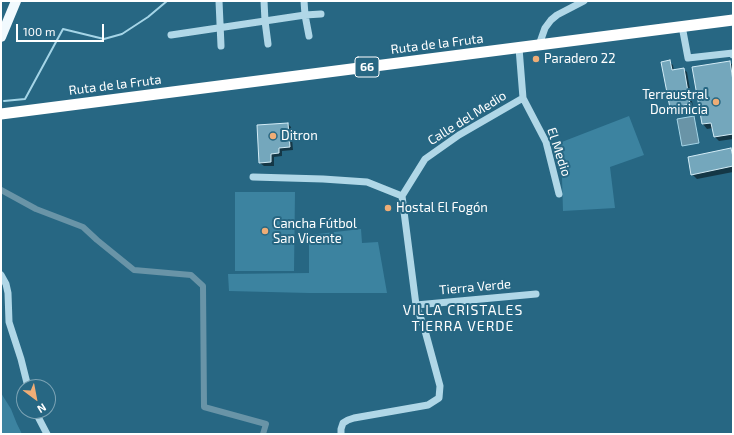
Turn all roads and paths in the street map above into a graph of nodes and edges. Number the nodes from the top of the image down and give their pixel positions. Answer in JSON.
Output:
{"nodes":[{"id":1,"x":16,"y":1,"type":"edge"},
{"id":2,"x":218,"y":1,"type":"edge"},
{"id":3,"x":264,"y":1,"type":"edge"},
{"id":4,"x":304,"y":1,"type":"edge"},
{"id":5,"x":584,"y":1,"type":"edge"},
{"id":6,"x":321,"y":14,"type":"dead end"},
{"id":7,"x":305,"y":15,"type":"junction"},
{"id":8,"x":733,"y":20,"type":"edge"},
{"id":9,"x":265,"y":21,"type":"junction"},
{"id":10,"x":682,"y":26,"type":"junction"},
{"id":11,"x":220,"y":27,"type":"junction"},
{"id":12,"x":171,"y":35,"type":"dead end"},
{"id":13,"x":1,"y":36,"type":"edge"},
{"id":14,"x":309,"y":36,"type":"dead end"},
{"id":15,"x":268,"y":44,"type":"dead end"},
{"id":16,"x":539,"y":45,"type":"junction"},
{"id":17,"x":221,"y":46,"type":"dead end"},
{"id":18,"x":519,"y":48,"type":"junction"},
{"id":19,"x":733,"y":55,"type":"edge"},
{"id":20,"x":523,"y":98,"type":"junction"},
{"id":21,"x":1,"y":114,"type":"edge"},
{"id":22,"x":253,"y":177,"type":"dead end"},
{"id":23,"x":559,"y":194,"type":"dead end"},
{"id":24,"x":402,"y":196,"type":"junction"},
{"id":25,"x":1,"y":275,"type":"edge"},
{"id":26,"x":536,"y":294,"type":"dead end"},
{"id":27,"x":416,"y":305,"type":"junction"},
{"id":28,"x":26,"y":379,"type":"edge"},
{"id":29,"x":39,"y":419,"type":"edge"},
{"id":30,"x":47,"y":434,"type":"edge"},
{"id":31,"x":341,"y":434,"type":"edge"}],
"edges":[{"from":1,"to":13,"type":"main road"},
{"from":2,"to":11,"type":"street"},
{"from":3,"to":9,"type":"street"},
{"from":4,"to":7,"type":"street"},
{"from":5,"to":16,"type":"street"},
{"from":6,"to":7,"type":"street"},
{"from":7,"to":9,"type":"street"},
{"from":7,"to":14,"type":"street"},
{"from":8,"to":10,"type":"highway","name":"Ruta de la Fruta","number":"66"},
{"from":9,"to":11,"type":"street"},
{"from":9,"to":15,"type":"street"},
{"from":10,"to":16,"type":"highway","name":"Ruta de la Fruta","number":"66"},
{"from":10,"to":19,"type":"street"},
{"from":11,"to":12,"type":"street"},
{"from":11,"to":17,"type":"street"},
{"from":16,"to":18,"type":"highway","name":"Ruta de la Fruta","number":"66"},
{"from":18,"to":20,"type":"street","name":"Calle del Medio"},
{"from":18,"to":21,"type":"highway","name":"Ruta de la Fruta","number":"66"},
{"from":20,"to":23,"type":"street","name":"El Medio"},
{"from":20,"to":24,"type":"street","name":"Calle del Medio"},
{"from":22,"to":24,"type":"street"},
{"from":24,"to":27,"type":"street"},
{"from":25,"to":28,"type":"street"},
{"from":26,"to":27,"type":"street","name":"Tierra Verde"},
{"from":27,"to":31,"type":"street"},
{"from":29,"to":30,"type":"street"}]}
